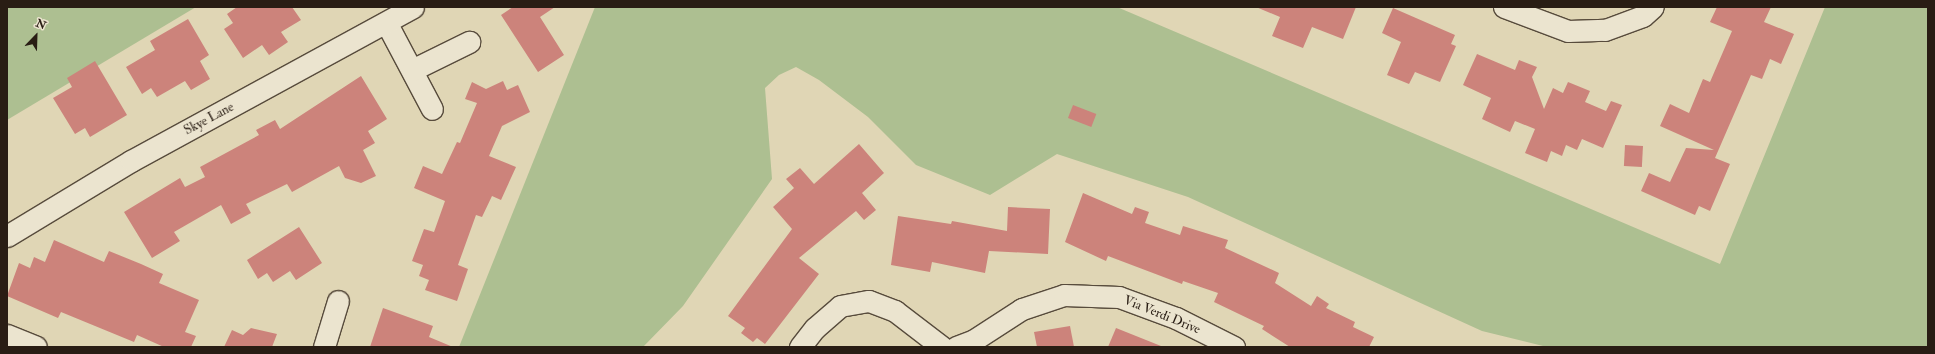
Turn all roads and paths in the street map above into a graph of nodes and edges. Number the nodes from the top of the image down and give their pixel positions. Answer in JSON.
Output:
{"nodes":[{"id":1,"x":413,"y":7,"type":"edge"},
{"id":2,"x":1504,"y":7,"type":"edge"},
{"id":3,"x":1653,"y":7,"type":"edge"},
{"id":4,"x":387,"y":24,"type":"junction"},
{"id":5,"x":469,"y":42,"type":"dead end"},
{"id":6,"x":412,"y":70,"type":"junction"},
{"id":7,"x":432,"y":109,"type":"dead end"},
{"id":8,"x":7,"y":236,"type":"edge"},
{"id":9,"x":338,"y":301,"type":"dead end"},
{"id":10,"x":7,"y":335,"type":"edge"},
{"id":11,"x":36,"y":347,"type":"edge"},
{"id":12,"x":324,"y":347,"type":"edge"},
{"id":13,"x":800,"y":347,"type":"edge"},
{"id":14,"x":942,"y":347,"type":"edge"},
{"id":15,"x":956,"y":347,"type":"edge"},
{"id":16,"x":1234,"y":347,"type":"edge"}],
"edges":[{"from":1,"to":4,"type":"street","name":"Skye Lane"},
{"from":2,"to":3,"type":"street"},
{"from":4,"to":6,"type":"street"},
{"from":4,"to":8,"type":"street","name":"Skye Lane"},
{"from":5,"to":6,"type":"street"},
{"from":6,"to":7,"type":"street"},
{"from":9,"to":12,"type":"street"},
{"from":10,"to":11,"type":"street"},
{"from":13,"to":14,"type":"street"},
{"from":15,"to":16,"type":"street","name":"Via Verdi Drive"}]}
